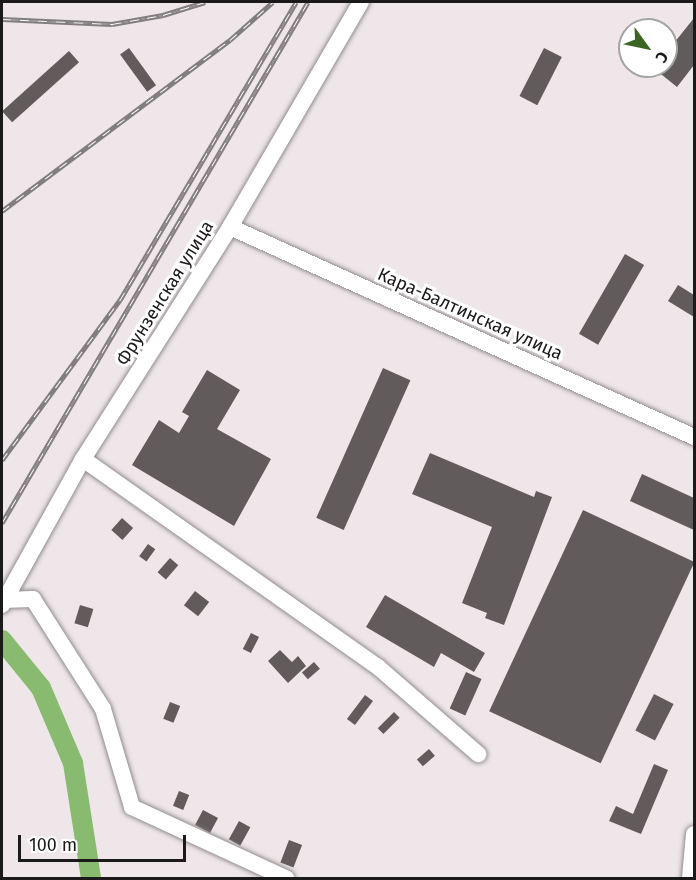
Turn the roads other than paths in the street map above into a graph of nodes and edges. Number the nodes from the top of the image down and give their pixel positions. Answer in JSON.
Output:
{"nodes":[{"id":1,"x":361,"y":2,"type":"edge"},
{"id":2,"x":230,"y":227,"type":"junction"},
{"id":3,"x":694,"y":437,"type":"edge"},
{"id":4,"x":83,"y":459,"type":"junction"},
{"id":5,"x":3,"y":602,"type":"edge"},
{"id":6,"x":478,"y":754,"type":"dead end"},
{"id":7,"x":694,"y":834,"type":"edge"},
{"id":8,"x":286,"y":879,"type":"edge"},
{"id":9,"x":690,"y":879,"type":"edge"}],
"edges":[{"from":1,"to":2,"type":"street","name":"Фрунзенская улица"},
{"from":2,"to":3,"type":"street","name":"Кара-Балтинская улица"},
{"from":2,"to":4,"type":"street","name":"Фрунзенская улица"},
{"from":4,"to":5,"type":"street","name":"Фрунзенская улица"},
{"from":4,"to":6,"type":"street"},
{"from":5,"to":8,"type":"street"},
{"from":7,"to":9,"type":"street"}]}
